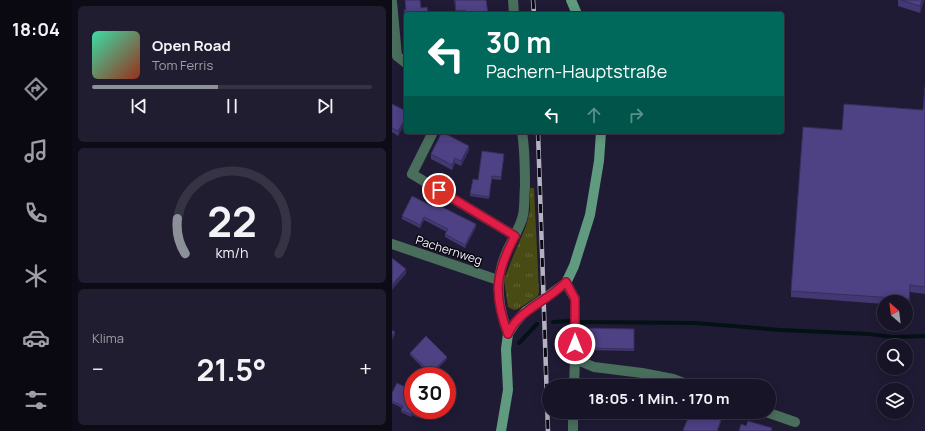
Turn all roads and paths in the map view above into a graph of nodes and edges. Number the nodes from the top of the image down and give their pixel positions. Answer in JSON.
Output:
{"nodes":[{"id":1,"x":513,"y":0,"type":"edge"},
{"id":2,"x":571,"y":0,"type":"edge"},
{"id":3,"x":392,"y":2,"type":"edge"},
{"id":4,"x":514,"y":12,"type":"edge"},
{"id":5,"x":576,"y":12,"type":"edge"},
{"id":6,"x":404,"y":61,"type":"edge"},
{"id":7,"x":432,"y":134,"type":"edge"},
{"id":8,"x":522,"y":134,"type":"edge"},
{"id":9,"x":601,"y":134,"type":"edge"},
{"id":10,"x":515,"y":236,"type":"junction"},
{"id":11,"x":392,"y":244,"type":"edge"},
{"id":12,"x":498,"y":280,"type":"junction"},
{"id":13,"x":566,"y":282,"type":"junction"},
{"id":14,"x":508,"y":334,"type":"junction"},
{"id":15,"x":575,"y":360,"type":"junction"},
{"id":16,"x":574,"y":379,"type":"edge"},
{"id":17,"x":673,"y":379,"type":"edge"},
{"id":18,"x":776,"y":415,"type":"edge"},
{"id":19,"x":573,"y":419,"type":"edge"},
{"id":20,"x":795,"y":422,"type":"dead end"},
{"id":21,"x":501,"y":431,"type":"edge"},
{"id":22,"x":573,"y":431,"type":"edge"}],
"edges":[{"from":1,"to":4,"type":"street"},
{"from":2,"to":5,"type":"main road"},
{"from":3,"to":6,"type":"street"},
{"from":7,"to":10,"type":"street"},
{"from":8,"to":10,"type":"street"},
{"from":9,"to":13,"type":"main road"},
{"from":10,"to":12,"type":"street"},
{"from":11,"to":12,"type":"street","name":"Pachernweg"},
{"from":12,"to":14,"type":"street"},
{"from":13,"to":14,"type":"main road"},
{"from":13,"to":15,"type":"street"},
{"from":14,"to":21,"type":"main road"},
{"from":15,"to":16,"type":"street"},
{"from":15,"to":17,"type":"street"},
{"from":18,"to":20,"type":"street"},
{"from":19,"to":22,"type":"street"}]}
